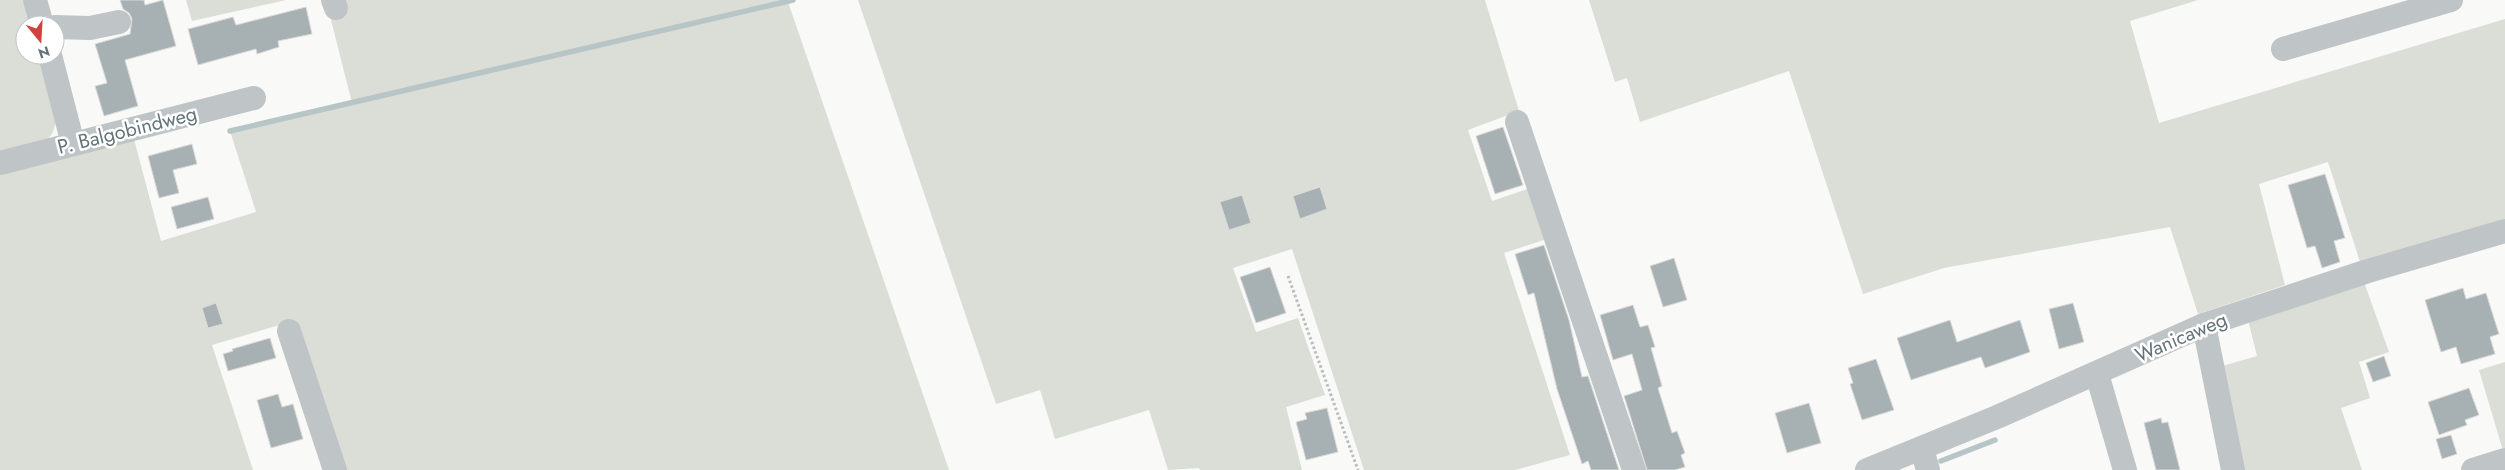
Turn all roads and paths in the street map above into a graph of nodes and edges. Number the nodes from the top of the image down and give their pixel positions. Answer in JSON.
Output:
{"nodes":[{"id":1,"x":36,"y":0,"type":"edge"},
{"id":2,"x":2450,"y":0,"type":"edge"},
{"id":3,"x":40,"y":15,"type":"edge"},
{"id":4,"x":119,"y":22,"type":"dead end"},
{"id":5,"x":65,"y":27,"type":"edge"},
{"id":6,"x":2282,"y":49,"type":"dead end"},
{"id":7,"x":53,"y":65,"type":"edge"},
{"id":8,"x":254,"y":98,"type":"dead end"},
{"id":9,"x":1517,"y":122,"type":"dead end"},
{"id":10,"x":73,"y":144,"type":"junction"},
{"id":11,"x":0,"y":163,"type":"edge"},
{"id":12,"x":2505,"y":231,"type":"edge"},
{"id":13,"x":1288,"y":276,"type":"dead end"},
{"id":14,"x":2204,"y":325,"type":"junction"},
{"id":15,"x":289,"y":331,"type":"dead end"},
{"id":16,"x":2097,"y":374,"type":"junction"},
{"id":17,"x":1925,"y":460,"type":"edge"},
{"id":18,"x":2505,"y":460,"type":"edge"},
{"id":19,"x":336,"y":470,"type":"edge"},
{"id":20,"x":1358,"y":470,"type":"edge"},
{"id":21,"x":1634,"y":470,"type":"edge"},
{"id":22,"x":1867,"y":470,"type":"edge"},
{"id":23,"x":2125,"y":470,"type":"edge"},
{"id":24,"x":2234,"y":470,"type":"edge"},
{"id":25,"x":2473,"y":470,"type":"edge"}],
"edges":[{"from":1,"to":3,"type":"street"},
{"from":2,"to":6,"type":"street"},
{"from":4,"to":5,"type":"street"},
{"from":7,"to":10,"type":"street"},
{"from":8,"to":10,"type":"street","name":"P. Balgobindweg"},
{"from":9,"to":21,"type":"street"},
{"from":10,"to":11,"type":"street","name":"P. Balgobindweg"},
{"from":12,"to":14,"type":"street","name":"Wanicaweg"},
{"from":13,"to":20,"type":"path"},
{"from":14,"to":16,"type":"street","name":"Wanicaweg"},
{"from":14,"to":24,"type":"street"},
{"from":15,"to":19,"type":"street"},
{"from":16,"to":17,"type":"street","name":"Wanicaweg"},
{"from":16,"to":23,"type":"street"},
{"from":17,"to":22,"type":"street","name":"Wanicaweg"},
{"from":18,"to":25,"type":"street"}]}
